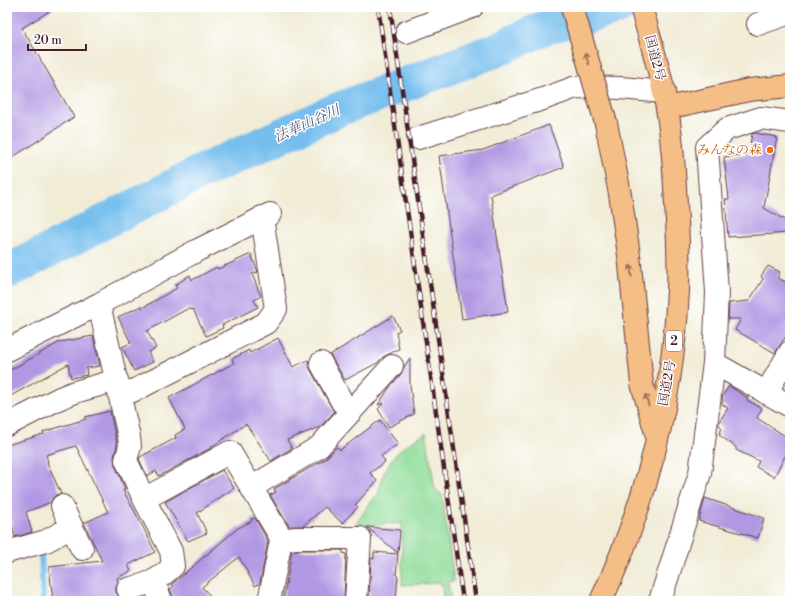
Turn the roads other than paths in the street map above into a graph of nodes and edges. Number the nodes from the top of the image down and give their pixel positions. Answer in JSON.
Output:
{"nodes":[{"id":1,"x":472,"y":7,"type":"edge"},
{"id":2,"x":572,"y":7,"type":"edge"},
{"id":3,"x":641,"y":7,"type":"edge"},
{"id":4,"x":790,"y":13,"type":"edge"},
{"id":5,"x":758,"y":24,"type":"dead end"},
{"id":6,"x":406,"y":32,"type":"dead end"},
{"id":7,"x":790,"y":86,"type":"edge"},
{"id":8,"x":663,"y":91,"type":"junction"},
{"id":9,"x":790,"y":122,"type":"edge"},
{"id":10,"x":418,"y":138,"type":"dead end"},
{"id":11,"x":99,"y":304,"type":"junction"},
{"id":12,"x":7,"y":350,"type":"edge"},
{"id":13,"x":790,"y":352,"type":"edge"},
{"id":14,"x":321,"y":362,"type":"dead end"},
{"id":15,"x":714,"y":363,"type":"junction"},
{"id":16,"x":392,"y":366,"type":"dead end"},
{"id":17,"x":119,"y":388,"type":"junction"},
{"id":18,"x":766,"y":393,"type":"junction"},
{"id":19,"x":790,"y":406,"type":"edge"},
{"id":20,"x":352,"y":411,"type":"junction"},
{"id":21,"x":7,"y":425,"type":"edge"},
{"id":22,"x":657,"y":438,"type":"junction"},
{"id":23,"x":252,"y":487,"type":"junction"},
{"id":24,"x":144,"y":499,"type":"junction"},
{"id":25,"x":62,"y":506,"type":"dead end"},
{"id":26,"x":72,"y":527,"type":"junction"},
{"id":27,"x":281,"y":540,"type":"junction"},
{"id":28,"x":82,"y":549,"type":"dead end"},
{"id":29,"x":7,"y":552,"type":"edge"},
{"id":30,"x":128,"y":589,"type":"dead end"},
{"id":31,"x":158,"y":591,"type":"edge"},
{"id":32,"x":269,"y":601,"type":"edge"},
{"id":33,"x":356,"y":601,"type":"edge"},
{"id":34,"x":602,"y":601,"type":"edge"},
{"id":35,"x":660,"y":601,"type":"edge"}],
"edges":[{"from":1,"to":6,"type":"street"},
{"from":22,"to":2,"type":"highway","one_way":true,"bridge":true},
{"from":3,"to":8,"type":"highway","name":"国道2号","number":"2"},
{"from":4,"to":5,"type":"street"},
{"from":7,"to":8,"type":"highway"},
{"from":8,"to":10,"type":"street"},
{"from":8,"to":22,"type":"highway","name":"国道2号","number":"2"},
{"from":9,"to":15,"type":"street"},
{"from":11,"to":12,"type":"street"},
{"from":11,"to":17,"type":"street"},
{"from":11,"to":17,"type":"street"},
{"from":13,"to":18,"type":"street"},
{"from":14,"to":20,"type":"street"},
{"from":15,"to":18,"type":"street"},
{"from":15,"to":35,"type":"street"},
{"from":16,"to":20,"type":"street"},
{"from":17,"to":21,"type":"street"},
{"from":17,"to":24,"type":"street"},
{"from":18,"to":19,"type":"street"},
{"from":20,"to":23,"type":"street"},
{"from":22,"to":34,"type":"highway","name":"国道2号","number":"2"},
{"from":23,"to":24,"type":"street"},
{"from":23,"to":27,"type":"street"},
{"from":24,"to":31,"type":"street"},
{"from":25,"to":26,"type":"street"},
{"from":26,"to":28,"type":"street"},
{"from":26,"to":29,"type":"street"},
{"from":27,"to":32,"type":"street"},
{"from":27,"to":33,"type":"street"},
{"from":30,"to":31,"type":"street"}]}
